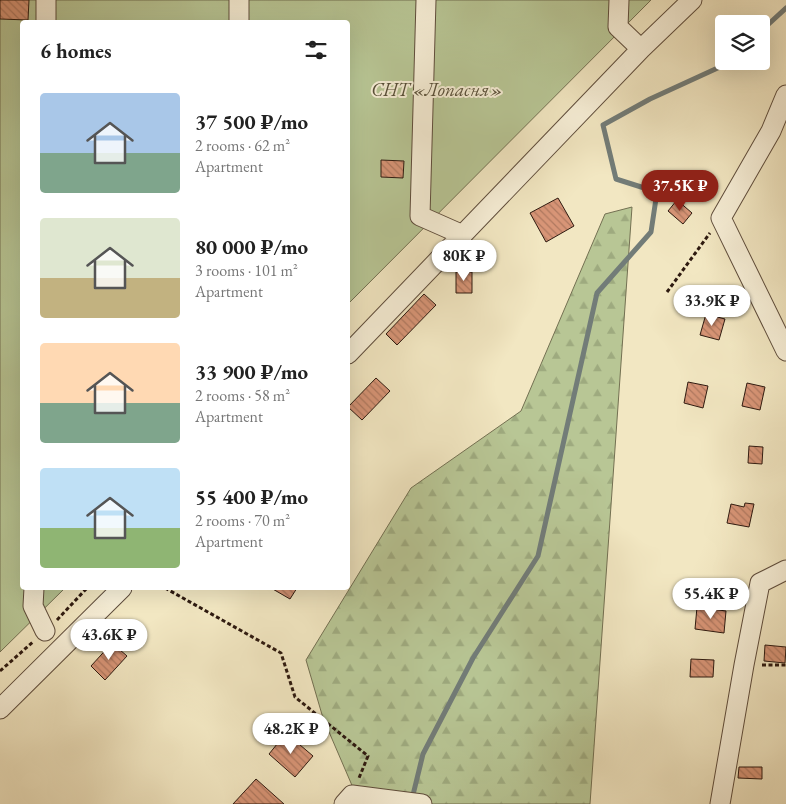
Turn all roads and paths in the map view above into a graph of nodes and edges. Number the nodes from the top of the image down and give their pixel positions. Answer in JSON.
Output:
{"nodes":[{"id":1,"x":46,"y":0,"type":"edge"},
{"id":2,"x":239,"y":0,"type":"edge"},
{"id":3,"x":426,"y":0,"type":"edge"},
{"id":4,"x":619,"y":0,"type":"edge"},
{"id":5,"x":692,"y":0,"type":"edge"},
{"id":6,"x":46,"y":20,"type":"edge"},
{"id":7,"x":239,"y":20,"type":"edge"},
{"id":8,"x":641,"y":49,"type":"junction"},
{"id":9,"x":786,"y":95,"type":"edge"},
{"id":10,"x":721,"y":218,"type":"junction"},
{"id":11,"x":463,"y":235,"type":"junction"},
{"id":12,"x":667,"y":292,"type":"dead end"},
{"id":13,"x":786,"y":351,"type":"edge"},
{"id":14,"x":350,"y":352,"type":"edge"},
{"id":15,"x":786,"y":570,"type":"edge"},
{"id":16,"x":34,"y":590,"type":"edge"},
{"id":17,"x":120,"y":590,"type":"edge"},
{"id":18,"x":169,"y":590,"type":"edge"},
{"id":19,"x":45,"y":632,"type":"dead end"},
{"id":20,"x":744,"y":665,"type":"junction"},
{"id":21,"x":786,"y":665,"type":"edge"},
{"id":22,"x":0,"y":709,"type":"edge"},
{"id":23,"x":348,"y":799,"type":"edge"},
{"id":24,"x":415,"y":803,"type":"edge"},
{"id":25,"x":720,"y":804,"type":"edge"}],
"edges":[{"from":1,"to":6,"type":"street"},
{"from":2,"to":7,"type":"street"},
{"from":3,"to":11,"type":"street"},
{"from":4,"to":8,"type":"street"},
{"from":5,"to":8,"type":"street"},
{"from":8,"to":11,"type":"street"},
{"from":9,"to":10,"type":"street"},
{"from":10,"to":12,"type":"path"},
{"from":10,"to":13,"type":"street"},
{"from":11,"to":14,"type":"street"},
{"from":15,"to":20,"type":"street"},
{"from":16,"to":19,"type":"street"},
{"from":17,"to":22,"type":"street"},
{"from":18,"to":23,"type":"path"},
{"from":20,"to":21,"type":"path"},
{"from":20,"to":25,"type":"street"},
{"from":23,"to":24,"type":"street"}]}
